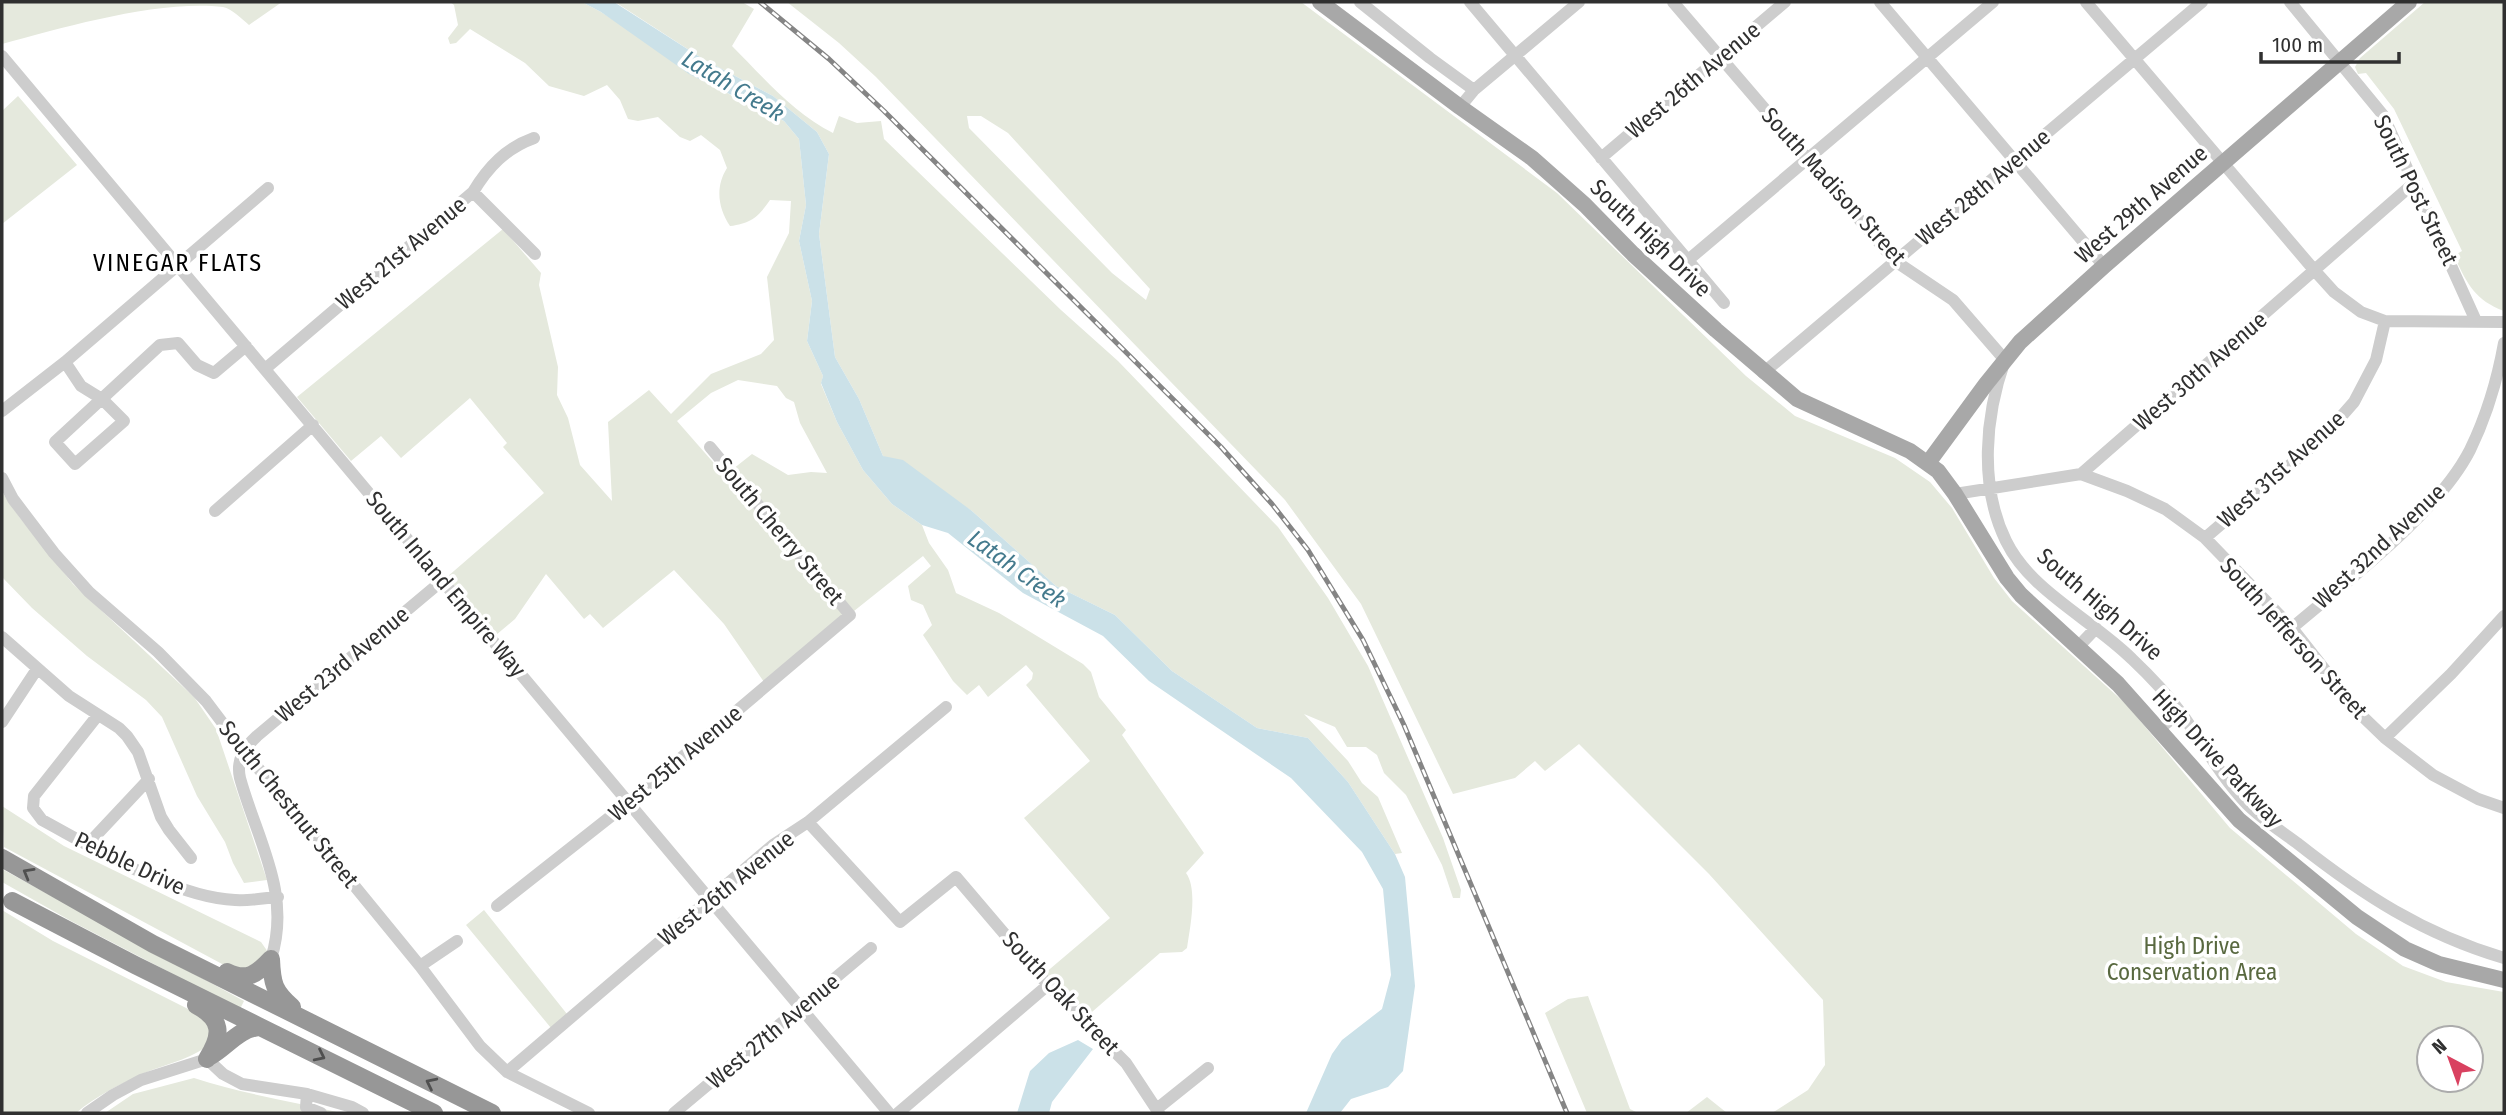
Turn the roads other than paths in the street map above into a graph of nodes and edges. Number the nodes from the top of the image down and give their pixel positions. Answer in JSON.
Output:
{"nodes":[{"id":1,"x":1320,"y":2,"type":"edge"},
{"id":2,"x":1360,"y":2,"type":"edge"},
{"id":3,"x":1470,"y":2,"type":"edge"},
{"id":4,"x":1579,"y":2,"type":"edge"},
{"id":5,"x":1673,"y":2,"type":"edge"},
{"id":6,"x":1785,"y":2,"type":"edge"},
{"id":7,"x":1880,"y":2,"type":"edge"},
{"id":8,"x":1993,"y":2,"type":"edge"},
{"id":9,"x":2086,"y":2,"type":"edge"},
{"id":10,"x":2202,"y":2,"type":"edge"},
{"id":11,"x":2290,"y":2,"type":"edge"},
{"id":12,"x":2409,"y":2,"type":"edge"},
{"id":13,"x":2,"y":56,"type":"edge"},
{"id":14,"x":1514,"y":57,"type":"junction"},
{"id":15,"x":1719,"y":57,"type":"junction"},
{"id":16,"x":1927,"y":58,"type":"junction"},
{"id":17,"x":2135,"y":60,"type":"junction"},
{"id":18,"x":2340,"y":61,"type":"junction"},
{"id":19,"x":1474,"y":90,"type":"junction"},
{"id":20,"x":1460,"y":107,"type":"junction"},
{"id":21,"x":534,"y":138,"type":"dead end"},
{"id":22,"x":1601,"y":158,"type":"junction"},
{"id":23,"x":1808,"y":159,"type":"junction"},
{"id":24,"x":2013,"y":161,"type":"junction"},
{"id":25,"x":2223,"y":163,"type":"junction"},
{"id":26,"x":2414,"y":183,"type":"junction"},
{"id":27,"x":268,"y":188,"type":"dead end"},
{"id":28,"x":473,"y":192,"type":"junction"},
{"id":29,"x":535,"y":254,"type":"dead end"},
{"id":30,"x":1687,"y":261,"type":"junction"},
{"id":31,"x":1895,"y":261,"type":"junction"},
{"id":32,"x":177,"y":265,"type":"junction"},
{"id":33,"x":2104,"y":266,"type":"junction"},
{"id":34,"x":2315,"y":271,"type":"junction"},
{"id":35,"x":1724,"y":303,"type":"dead end"},
{"id":36,"x":2385,"y":321,"type":"junction"},
{"id":37,"x":2476,"y":321,"type":"junction"},
{"id":38,"x":2504,"y":322,"type":"edge"},
{"id":39,"x":2504,"y":344,"type":"edge"},
{"id":40,"x":246,"y":346,"type":"junction"},
{"id":41,"x":2005,"y":360,"type":"junction"},
{"id":42,"x":65,"y":362,"type":"junction"},
{"id":43,"x":265,"y":369,"type":"junction"},
{"id":44,"x":1763,"y":373,"type":"junction"},
{"id":45,"x":102,"y":399,"type":"junction"},
{"id":46,"x":2,"y":411,"type":"edge"},
{"id":47,"x":313,"y":425,"type":"junction"},
{"id":48,"x":710,"y":447,"type":"dead end"},
{"id":49,"x":1928,"y":463,"type":"junction"},
{"id":50,"x":2081,"y":474,"type":"junction"},
{"id":51,"x":2,"y":478,"type":"edge"},
{"id":52,"x":1990,"y":487,"type":"junction"},
{"id":53,"x":1955,"y":494,"type":"junction"},
{"id":54,"x":215,"y":511,"type":"dead end"},
{"id":55,"x":2204,"y":538,"type":"junction"},
{"id":56,"x":443,"y":580,"type":"junction"},
{"id":57,"x":850,"y":615,"type":"joint"},
{"id":58,"x":2504,"y":615,"type":"edge"},
{"id":59,"x":2096,"y":628,"type":"junction"},
{"id":60,"x":2292,"y":628,"type":"junction"},
{"id":61,"x":2,"y":637,"type":"edge"},
{"id":62,"x":2078,"y":647,"type":"junction"},
{"id":63,"x":37,"y":669,"type":"junction"},
{"id":64,"x":946,"y":706,"type":"dead end"},
{"id":65,"x":2180,"y":712,"type":"junction"},
{"id":66,"x":98,"y":715,"type":"junction"},
{"id":67,"x":2,"y":722,"type":"edge"},
{"id":68,"x":2160,"y":729,"type":"junction"},
{"id":69,"x":2385,"y":738,"type":"junction"},
{"id":70,"x":244,"y":751,"type":"junction"},
{"id":71,"x":149,"y":779,"type":"junction"},
{"id":72,"x":629,"y":802,"type":"junction"},
{"id":73,"x":2504,"y":808,"type":"edge"},
{"id":74,"x":808,"y":822,"type":"junction"},
{"id":75,"x":88,"y":844,"type":"junction"},
{"id":76,"x":2,"y":858,"type":"edge"},
{"id":77,"x":191,"y":858,"type":"dead end"},
{"id":78,"x":54,"y":888,"type":"junction"},
{"id":79,"x":278,"y":897,"type":"junction"},
{"id":80,"x":7,"y":898,"type":"edge"},
{"id":81,"x":710,"y":899,"type":"junction"},
{"id":82,"x":2371,"y":899,"type":"junction"},
{"id":83,"x":497,"y":906,"type":"dead end"},
{"id":84,"x":2357,"y":917,"type":"junction"},
{"id":85,"x":457,"y":941,"type":"dead end"},
{"id":86,"x":871,"y":948,"type":"dead end"},
{"id":87,"x":2504,"y":958,"type":"edge"},
{"id":88,"x":271,"y":959,"type":"junction"},
{"id":89,"x":420,"y":966,"type":"junction"},
{"id":90,"x":2504,"y":980,"type":"edge"},
{"id":91,"x":1048,"y":985,"type":"junction"},
{"id":92,"x":801,"y":1008,"type":"junction"},
{"id":93,"x":259,"y":1027,"type":"junction"},
{"id":94,"x":320,"y":1027,"type":"junction"},
{"id":95,"x":207,"y":1059,"type":"junction"},
{"id":96,"x":1208,"y":1068,"type":"dead end"},
{"id":97,"x":507,"y":1072,"type":"junction"},
{"id":98,"x":307,"y":1094,"type":"junction"},
{"id":99,"x":1158,"y":1111,"type":"edge"},
{"id":100,"x":86,"y":1113,"type":"edge"},
{"id":101,"x":321,"y":1113,"type":"edge"},
{"id":102,"x":363,"y":1113,"type":"edge"},
{"id":103,"x":434,"y":1113,"type":"edge"},
{"id":104,"x":492,"y":1113,"type":"edge"},
{"id":105,"x":589,"y":1113,"type":"edge"},
{"id":106,"x":674,"y":1113,"type":"edge"},
{"id":107,"x":889,"y":1113,"type":"edge"},
{"id":108,"x":898,"y":1113,"type":"edge"}],
"edges":[{"from":1,"to":20,"type":"main road","name":"South High Drive"},
{"from":2,"to":19,"type":"street"},
{"from":3,"to":14,"type":"street"},
{"from":4,"to":14,"type":"street"},
{"from":5,"to":15,"type":"street","name":"South Madison Street"},
{"from":6,"to":15,"type":"street","name":"West 26th Avenue"},
{"from":7,"to":16,"type":"street"},
{"from":8,"to":16,"type":"street"},
{"from":9,"to":17,"type":"street"},
{"from":10,"to":17,"type":"street","name":"West 28th Avenue"},
{"from":11,"to":18,"type":"street","name":"South Post Street"},
{"from":12,"to":18,"type":"main road","name":"West 29th Avenue"},
{"from":13,"to":32,"type":"street","name":"South Inland Empire Way"},
{"from":14,"to":19,"type":"street"},
{"from":14,"to":22,"type":"street"},
{"from":15,"to":22,"type":"street","name":"West 26th Avenue"},
{"from":15,"to":23,"type":"street","name":"South Madison Street"},
{"from":16,"to":23,"type":"street"},
{"from":16,"to":24,"type":"street"},
{"from":17,"to":24,"type":"street","name":"West 28th Avenue"},
{"from":17,"to":25,"type":"street"},
{"from":18,"to":25,"type":"main road","name":"West 29th Avenue"},
{"from":18,"to":26,"type":"street","name":"South Post Street"},
{"from":19,"to":20,"type":"street"},
{"from":20,"to":44,"type":"main road","name":"South High Drive"},
{"from":21,"to":28,"type":"street","name":"West 21st Avenue"},
{"from":22,"to":30,"type":"street"},
{"from":23,"to":30,"type":"street"},
{"from":23,"to":31,"type":"street","name":"South Madison Street"},
{"from":24,"to":31,"type":"street","name":"West 28th Avenue"},
{"from":24,"to":33,"type":"street"},
{"from":25,"to":33,"type":"main road","name":"West 29th Avenue"},
{"from":25,"to":34,"type":"street"},
{"from":26,"to":34,"type":"street","name":"West 30th Avenue"},
{"from":26,"to":37,"type":"street","name":"South Post Street"},
{"from":27,"to":32,"type":"street"},
{"from":28,"to":29,"type":"street"},
{"from":28,"to":43,"type":"street","name":"West 21st Avenue"},
{"from":30,"to":35,"type":"street"},
{"from":31,"to":41,"type":"street","name":"South Madison Street"},
{"from":31,"to":44,"type":"street","name":"West 28th Avenue"},
{"from":32,"to":40,"type":"street","name":"South Inland Empire Way"},
{"from":32,"to":42,"type":"street"},
{"from":33,"to":41,"type":"main road","name":"West 29th Avenue"},
{"from":34,"to":36,"type":"street"},
{"from":34,"to":50,"type":"street","name":"West 30th Avenue"},
{"from":36,"to":37,"type":"street"},
{"from":36,"to":55,"type":"street","name":"West 31st Avenue"},
{"from":37,"to":38,"type":"street"},
{"from":39,"to":60,"type":"street","name":"West 32nd Avenue"},
{"from":40,"to":43,"type":"street","name":"South Inland Empire Way"},
{"from":40,"to":45,"type":"street"},
{"from":41,"to":49,"type":"main road","name":"West 29th Avenue"},
{"from":41,"to":52,"type":"street","name":"South High Drive"},
{"from":42,"to":45,"type":"street"},
{"from":42,"to":46,"type":"street"},
{"from":43,"to":47,"type":"street","name":"South Inland Empire Way"},
{"from":44,"to":49,"type":"main road","name":"South High Drive"},
{"from":45,"to":45,"type":"street"},
{"from":47,"to":54,"type":"street"},
{"from":47,"to":56,"type":"street","name":"South Inland Empire Way"},
{"from":48,"to":57,"type":"street","name":"South Cherry Street"},
{"from":49,"to":53,"type":"main road","name":"South High Drive"},
{"from":50,"to":52,"type":"street"},
{"from":50,"to":55,"type":"street","name":"South Jefferson Street"},
{"from":51,"to":70,"type":"street","name":"South Chestnut Street"},
{"from":52,"to":53,"type":"street"},
{"from":52,"to":59,"type":"street","name":"South High Drive"},
{"from":53,"to":62,"type":"main road","name":"High Drive Parkway"},
{"from":55,"to":60,"type":"street","name":"South Jefferson Street"},
{"from":56,"to":70,"type":"street","name":"West 23rd Avenue"},
{"from":56,"to":72,"type":"street","name":"South Inland Empire Way"},
{"from":57,"to":72,"type":"street","name":"West 25th Avenue"},
{"from":58,"to":69,"type":"street"},
{"from":59,"to":62,"type":"street"},
{"from":59,"to":65,"type":"street","name":"South High Drive"},
{"from":60,"to":69,"type":"street","name":"South Jefferson Street"},
{"from":61,"to":63,"type":"street"},
{"from":62,"to":68,"type":"main road","name":"High Drive Parkway"},
{"from":63,"to":66,"type":"street"},
{"from":63,"to":67,"type":"street"},
{"from":64,"to":74,"type":"street","name":"West 26th Avenue"},
{"from":65,"to":68,"type":"street"},
{"from":65,"to":82,"type":"street","name":"South High Drive"},
{"from":66,"to":71,"type":"street"},
{"from":66,"to":75,"type":"street","name":"Pebble Drive"},
{"from":68,"to":84,"type":"main road","name":"High Drive Parkway"},
{"from":69,"to":73,"type":"street","name":"South Jefferson Street"},
{"from":70,"to":79,"type":"street"},
{"from":70,"to":89,"type":"street","name":"South Chestnut Street"},
{"from":71,"to":75,"type":"street"},
{"from":71,"to":77,"type":"street"},
{"from":72,"to":81,"type":"street","name":"South Inland Empire Way"},
{"from":72,"to":83,"type":"street","name":"West 25th Avenue"},
{"from":74,"to":81,"type":"street","name":"West 26th Avenue"},
{"from":74,"to":91,"type":"street","name":"South Oak Street"},
{"from":75,"to":79,"type":"street","name":"Pebble Drive"},
{"from":78,"to":76,"type":"highway","one_way":true},
{"from":78,"to":88,"type":"highway"},
{"from":78,"to":94,"type":"highway"},
{"from":79,"to":88,"type":"street"},
{"from":80,"to":93,"type":"highway"},
{"from":80,"to":95,"type":"highway"},
{"from":81,"to":92,"type":"street","name":"South Inland Empire Way"},
{"from":81,"to":97,"type":"street","name":"West 26th Avenue"},
{"from":82,"to":84,"type":"street"},
{"from":82,"to":87,"type":"street","name":"South High Drive"},
{"from":84,"to":90,"type":"main road","name":"High Drive Parkway"},
{"from":85,"to":89,"type":"street"},
{"from":86,"to":92,"type":"street","name":"West 27th Avenue"},
{"from":88,"to":94,"type":"highway"},
{"from":89,"to":97,"type":"street","name":"South Chestnut Street"},
{"from":91,"to":99,"type":"street","name":"South Oak Street"},
{"from":91,"to":108,"type":"street"},
{"from":92,"to":106,"type":"street","name":"West 27th Avenue"},
{"from":92,"to":107,"type":"street","name":"South Inland Empire Way"},
{"from":93,"to":95,"type":"highway"},
{"from":93,"to":103,"type":"highway","one_way":true},
{"from":104,"to":94,"type":"highway","one_way":true},
{"from":95,"to":98,"type":"street"},
{"from":95,"to":100,"type":"street"},
{"from":96,"to":99,"type":"street"},
{"from":97,"to":105,"type":"street","name":"South Chestnut Street"},
{"from":98,"to":101,"type":"street"},
{"from":98,"to":102,"type":"street"}]}
